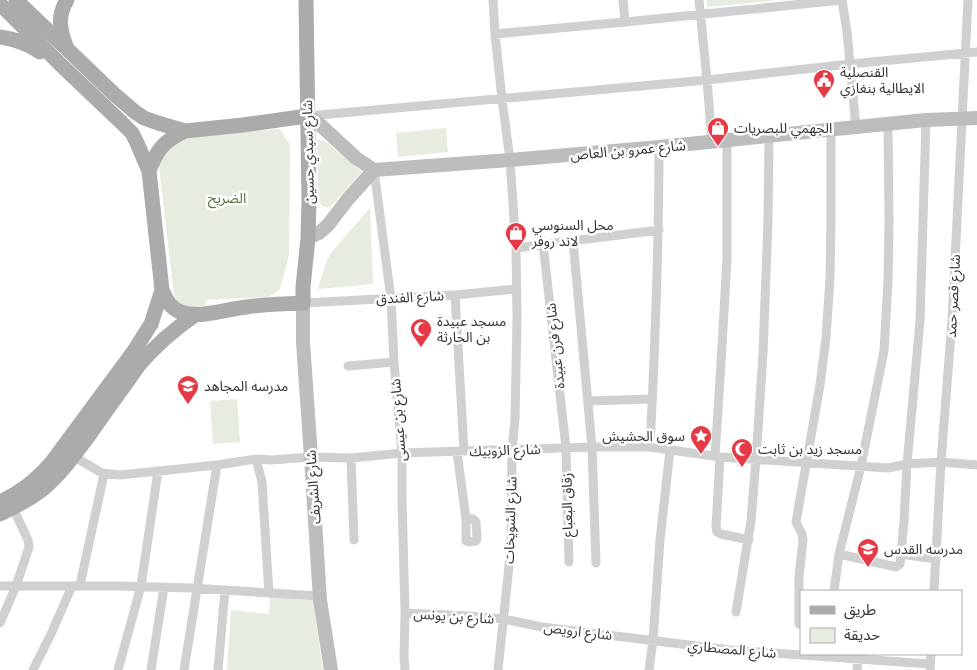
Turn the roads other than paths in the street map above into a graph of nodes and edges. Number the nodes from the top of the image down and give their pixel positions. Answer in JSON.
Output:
{"nodes":[{"id":1,"x":16,"y":0,"type":"edge"},
{"id":2,"x":67,"y":0,"type":"edge"},
{"id":3,"x":306,"y":0,"type":"edge"},
{"id":4,"x":493,"y":0,"type":"edge"},
{"id":5,"x":623,"y":0,"type":"edge"},
{"id":6,"x":699,"y":0,"type":"edge"},
{"id":7,"x":842,"y":0,"type":"edge"},
{"id":8,"x":968,"y":0,"type":"edge"},
{"id":9,"x":2,"y":4,"type":"edge"},
{"id":10,"x":701,"y":15,"type":"junction"},
{"id":11,"x":625,"y":22,"type":"junction"},
{"id":12,"x":495,"y":34,"type":"junction"},
{"id":13,"x":0,"y":38,"type":"edge"},
{"id":14,"x":66,"y":48,"type":"junction"},
{"id":15,"x":977,"y":52,"type":"edge"},
{"id":16,"x":964,"y":54,"type":"junction"},
{"id":17,"x":60,"y":64,"type":"junction"},
{"id":18,"x":850,"y":64,"type":"junction"},
{"id":19,"x":707,"y":80,"type":"junction"},
{"id":20,"x":502,"y":99,"type":"junction"},
{"id":21,"x":307,"y":116,"type":"junction"},
{"id":22,"x":977,"y":118,"type":"edge"},
{"id":23,"x":962,"y":119,"type":"junction"},
{"id":24,"x":926,"y":120,"type":"junction"},
{"id":25,"x":888,"y":124,"type":"junction"},
{"id":26,"x":856,"y":128,"type":"junction"},
{"id":27,"x":831,"y":130,"type":"junction"},
{"id":28,"x":186,"y":131,"type":"junction"},
{"id":29,"x":770,"y":136,"type":"junction"},
{"id":30,"x":727,"y":140,"type":"junction"},
{"id":31,"x":712,"y":142,"type":"junction"},
{"id":32,"x":659,"y":147,"type":"junction"},
{"id":33,"x":510,"y":160,"type":"junction"},
{"id":34,"x":374,"y":170,"type":"junction"},
{"id":35,"x":149,"y":171,"type":"junction"},
{"id":36,"x":659,"y":230,"type":"junction"},
{"id":37,"x":308,"y":238,"type":"junction"},
{"id":38,"x":573,"y":241,"type":"junction"},
{"id":39,"x":543,"y":244,"type":"junction"},
{"id":40,"x":516,"y":248,"type":"junction"},
{"id":41,"x":162,"y":290,"type":"junction"},
{"id":42,"x":516,"y":290,"type":"junction"},
{"id":43,"x":455,"y":295,"type":"junction"},
{"id":44,"x":391,"y":299,"type":"junction"},
{"id":45,"x":303,"y":303,"type":"junction"},
{"id":46,"x":195,"y":315,"type":"junction"},
{"id":47,"x":394,"y":362,"type":"junction"},
{"id":48,"x":348,"y":366,"type":"dead end"},
{"id":49,"x":652,"y":399,"type":"junction"},
{"id":50,"x":588,"y":401,"type":"junction"},
{"id":51,"x":592,"y":447,"type":"junction"},
{"id":52,"x":650,"y":447,"type":"junction"},
{"id":53,"x":566,"y":448,"type":"junction"},
{"id":54,"x":512,"y":450,"type":"junction"},
{"id":55,"x":670,"y":450,"type":"junction"},
{"id":56,"x":460,"y":452,"type":"junction"},
{"id":57,"x":402,"y":453,"type":"junction"},
{"id":58,"x":73,"y":456,"type":"junction"},
{"id":59,"x":718,"y":456,"type":"junction"},
{"id":60,"x":312,"y":457,"type":"junction"},
{"id":61,"x":351,"y":458,"type":"junction"},
{"id":62,"x":756,"y":459,"type":"junction"},
{"id":63,"x":256,"y":460,"type":"junction"},
{"id":64,"x":806,"y":462,"type":"junction"},
{"id":65,"x":941,"y":462,"type":"junction"},
{"id":66,"x":907,"y":464,"type":"junction"},
{"id":67,"x":217,"y":465,"type":"junction"},
{"id":68,"x":977,"y":465,"type":"edge"},
{"id":69,"x":862,"y":466,"type":"junction"},
{"id":70,"x":158,"y":471,"type":"junction"},
{"id":71,"x":104,"y":474,"type":"junction"},
{"id":72,"x":4,"y":508,"type":"edge"},
{"id":73,"x":354,"y":540,"type":"dead end"},
{"id":74,"x":749,"y":540,"type":"junction"},
{"id":75,"x":469,"y":542,"type":"dead end"},
{"id":76,"x":840,"y":554,"type":"junction"},
{"id":77,"x":901,"y":554,"type":"junction"},
{"id":78,"x":936,"y":559,"type":"junction"},
{"id":79,"x":569,"y":562,"type":"dead end"},
{"id":80,"x":596,"y":562,"type":"dead end"},
{"id":81,"x":0,"y":586,"type":"edge"},
{"id":82,"x":16,"y":586,"type":"junction"},
{"id":83,"x":76,"y":586,"type":"junction"},
{"id":84,"x":141,"y":586,"type":"junction"},
{"id":85,"x":164,"y":587,"type":"junction"},
{"id":86,"x":197,"y":588,"type":"junction"},
{"id":87,"x":225,"y":590,"type":"junction"},
{"id":88,"x":834,"y":590,"type":"edge"},
{"id":89,"x":934,"y":590,"type":"edge"},
{"id":90,"x":270,"y":593,"type":"junction"},
{"id":91,"x":320,"y":596,"type":"junction"},
{"id":92,"x":736,"y":612,"type":"dead end"},
{"id":93,"x":405,"y":613,"type":"junction"},
{"id":94,"x":504,"y":619,"type":"junction"},
{"id":95,"x":0,"y":623,"type":"edge"},
{"id":96,"x":799,"y":624,"type":"dead end"},
{"id":97,"x":653,"y":640,"type":"junction"},
{"id":98,"x":800,"y":654,"type":"edge"},
{"id":99,"x":812,"y":655,"type":"edge"},
{"id":100,"x":829,"y":656,"type":"edge"},
{"id":101,"x":858,"y":659,"type":"junction"},
{"id":102,"x":930,"y":667,"type":"edge"},
{"id":103,"x":33,"y":670,"type":"edge"},
{"id":104,"x":118,"y":670,"type":"edge"},
{"id":105,"x":151,"y":670,"type":"edge"},
{"id":106,"x":184,"y":670,"type":"edge"},
{"id":107,"x":218,"y":670,"type":"edge"},
{"id":108,"x":331,"y":670,"type":"edge"},
{"id":109,"x":405,"y":670,"type":"edge"},
{"id":110,"x":498,"y":670,"type":"edge"},
{"id":111,"x":649,"y":670,"type":"edge"},
{"id":112,"x":857,"y":670,"type":"edge"}],
"edges":[{"from":1,"to":14,"type":"main road"},
{"from":2,"to":14,"type":"main road"},
{"from":3,"to":21,"type":"main road","name":"شارع سيدي حسين"},
{"from":4,"to":12,"type":"street","name":"شارع الشويخات"},
{"from":5,"to":11,"type":"street"},
{"from":6,"to":10,"type":"street"},
{"from":7,"to":10,"type":"street"},
{"from":7,"to":18,"type":"street"},
{"from":8,"to":16,"type":"street","name":"شارع قصر حمد"},
{"from":9,"to":17,"type":"main road"},
{"from":10,"to":11,"type":"street"},
{"from":10,"to":19,"type":"street"},
{"from":11,"to":12,"type":"street"},
{"from":12,"to":20,"type":"street","name":"شارع الشويخات"},
{"from":13,"to":17,"type":"main road"},
{"from":14,"to":28,"type":"main road"},
{"from":15,"to":16,"type":"street"},
{"from":16,"to":18,"type":"street"},
{"from":16,"to":23,"type":"street","name":"شارع قصر حمد"},
{"from":17,"to":35,"type":"main road"},
{"from":18,"to":19,"type":"street"},
{"from":18,"to":26,"type":"street"},
{"from":19,"to":20,"type":"street"},
{"from":19,"to":31,"type":"street"},
{"from":20,"to":21,"type":"street"},
{"from":20,"to":33,"type":"street","name":"شارع الشويخات"},
{"from":21,"to":28,"type":"main road"},
{"from":21,"to":34,"type":"street"},
{"from":21,"to":37,"type":"main road","name":"شارع سيدي حسين"},
{"from":22,"to":23,"type":"street","name":"شارع عمرو بن العاص"},
{"from":23,"to":24,"type":"street","name":"شارع عمرو بن العاص"},
{"from":23,"to":65,"type":"street","name":"شارع قصر حمد"},
{"from":24,"to":25,"type":"street","name":"شارع عمرو بن العاص"},
{"from":24,"to":66,"type":"street"},
{"from":25,"to":26,"type":"street","name":"شارع عمرو بن العاص"},
{"from":25,"to":69,"type":"street"},
{"from":26,"to":27,"type":"street","name":"شارع عمرو بن العاص"},
{"from":27,"to":29,"type":"street","name":"شارع عمرو بن العاص"},
{"from":27,"to":64,"type":"street"},
{"from":28,"to":35,"type":"main road"},
{"from":29,"to":30,"type":"street","name":"شارع عمرو بن العاص"},
{"from":29,"to":62,"type":"street"},
{"from":30,"to":31,"type":"street","name":"شارع عمرو بن العاص"},
{"from":30,"to":59,"type":"street"},
{"from":31,"to":32,"type":"street","name":"شارع عمرو بن العاص"},
{"from":32,"to":33,"type":"street","name":"شارع عمرو بن العاص"},
{"from":32,"to":36,"type":"street"},
{"from":33,"to":34,"type":"street","name":"شارع عمرو بن العاص"},
{"from":33,"to":40,"type":"street","name":"شارع الشويخات"},
{"from":34,"to":37,"type":"street"},
{"from":34,"to":44,"type":"street","name":"شارع بن عيسى"},
{"from":35,"to":41,"type":"main road"},
{"from":36,"to":38,"type":"street"},
{"from":36,"to":49,"type":"street"},
{"from":37,"to":45,"type":"main road","name":"شارع سيدي حسين"},
{"from":38,"to":39,"type":"street"},
{"from":38,"to":50,"type":"street"},
{"from":39,"to":40,"type":"street"},
{"from":39,"to":53,"type":"street","name":"شارع فرن عبيدة"},
{"from":40,"to":42,"type":"street","name":"شارع الشويخات"},
{"from":41,"to":46,"type":"main road"},
{"from":41,"to":72,"type":"main road"},
{"from":42,"to":43,"type":"street","name":"شارع الفندق"},
{"from":42,"to":54,"type":"street","name":"شارع الشويخات"},
{"from":43,"to":44,"type":"street","name":"شارع الفندق"},
{"from":43,"to":56,"type":"street"},
{"from":44,"to":45,"type":"street","name":"شارع الفندق"},
{"from":44,"to":47,"type":"street","name":"شارع بن عيسى"},
{"from":45,"to":46,"type":"main road"},
{"from":45,"to":60,"type":"street","name":"شارع الشريف"},
{"from":46,"to":58,"type":"main road"},
{"from":47,"to":48,"type":"street"},
{"from":47,"to":57,"type":"street","name":"شارع بن عيسى"},
{"from":49,"to":50,"type":"street"},
{"from":49,"to":52,"type":"street"},
{"from":50,"to":51,"type":"street"},
{"from":51,"to":52,"type":"street","name":"شارع الزوبيك"},
{"from":51,"to":53,"type":"street","name":"شارع الزوبيك"},
{"from":51,"to":80,"type":"street"},
{"from":52,"to":55,"type":"street","name":"شارع الزوبيك"},
{"from":53,"to":54,"type":"street","name":"شارع الزوبيك"},
{"from":53,"to":79,"type":"street","name":"زقاق البعباع"},
{"from":54,"to":56,"type":"street","name":"شارع الزوبيك"},
{"from":54,"to":94,"type":"street","name":"شارع الشويخات"},
{"from":55,"to":59,"type":"street","name":"شارع الزوبيك"},
{"from":55,"to":97,"type":"street"},
{"from":56,"to":57,"type":"street","name":"شارع الزوبيك"},
{"from":56,"to":75,"type":"street"},
{"from":57,"to":61,"type":"street","name":"شارع الزوبيك"},
{"from":57,"to":93,"type":"street","name":"شارع بن عيسى"},
{"from":58,"to":71,"type":"street","name":"شارع الزوبيك"},
{"from":58,"to":72,"type":"main road"},
{"from":59,"to":62,"type":"street","name":"شارع الزوبيك"},
{"from":59,"to":74,"type":"street"},
{"from":60,"to":61,"type":"street","name":"شارع الزوبيك"},
{"from":60,"to":63,"type":"street","name":"شارع الزوبيك"},
{"from":60,"to":91,"type":"street","name":"شارع الشريف"},
{"from":61,"to":73,"type":"street"},
{"from":62,"to":64,"type":"street","name":"شارع الزوبيك"},
{"from":62,"to":74,"type":"street"},
{"from":63,"to":67,"type":"street","name":"شارع الزوبيك"},
{"from":63,"to":90,"type":"street"},
{"from":64,"to":69,"type":"street","name":"شارع الزوبيك"},
{"from":64,"to":96,"type":"street"},
{"from":65,"to":66,"type":"street","name":"شارع الزوبيك"},
{"from":65,"to":68,"type":"street","name":"شارع الزوبيك"},
{"from":65,"to":78,"type":"street","name":"شارع قصر حمد"},
{"from":66,"to":69,"type":"street","name":"شارع الزوبيك"},
{"from":66,"to":77,"type":"street"},
{"from":67,"to":70,"type":"street","name":"شارع الزوبيك"},
{"from":67,"to":86,"type":"street"},
{"from":69,"to":76,"type":"street"},
{"from":70,"to":71,"type":"street","name":"شارع الزوبيك"},
{"from":70,"to":84,"type":"street"},
{"from":71,"to":83,"type":"street"},
{"from":72,"to":82,"type":"street"},
{"from":74,"to":92,"type":"street"},
{"from":76,"to":77,"type":"street"},
{"from":76,"to":88,"type":"street"},
{"from":77,"to":78,"type":"street"},
{"from":78,"to":89,"type":"street","name":"شارع قصر حمد"},
{"from":81,"to":82,"type":"street"},
{"from":82,"to":83,"type":"street"},
{"from":82,"to":95,"type":"street"},
{"from":83,"to":84,"type":"street"},
{"from":83,"to":103,"type":"street"},
{"from":84,"to":85,"type":"street"},
{"from":84,"to":104,"type":"street"},
{"from":85,"to":86,"type":"street"},
{"from":85,"to":105,"type":"street"},
{"from":86,"to":87,"type":"street"},
{"from":86,"to":106,"type":"street"},
{"from":87,"to":90,"type":"street"},
{"from":87,"to":107,"type":"street"},
{"from":90,"to":91,"type":"street"},
{"from":91,"to":108,"type":"street","name":"شارع الشريف"},
{"from":93,"to":94,"type":"street","name":"شارع بن يونس"},
{"from":93,"to":109,"type":"street","name":"شارع بن عيسى"},
{"from":94,"to":97,"type":"street","name":"شارع ارويص"},
{"from":94,"to":110,"type":"street","name":"شارع الشويخات"},
{"from":97,"to":98,"type":"street","name":"شارع المصطاري"},
{"from":97,"to":111,"type":"street"},
{"from":99,"to":100,"type":"street","name":"شارع المصطاري"},
{"from":100,"to":101,"type":"street","name":"شارع المصطاري"},
{"from":101,"to":102,"type":"street","name":"شارع المصطاري"},
{"from":101,"to":112,"type":"street"}]}
